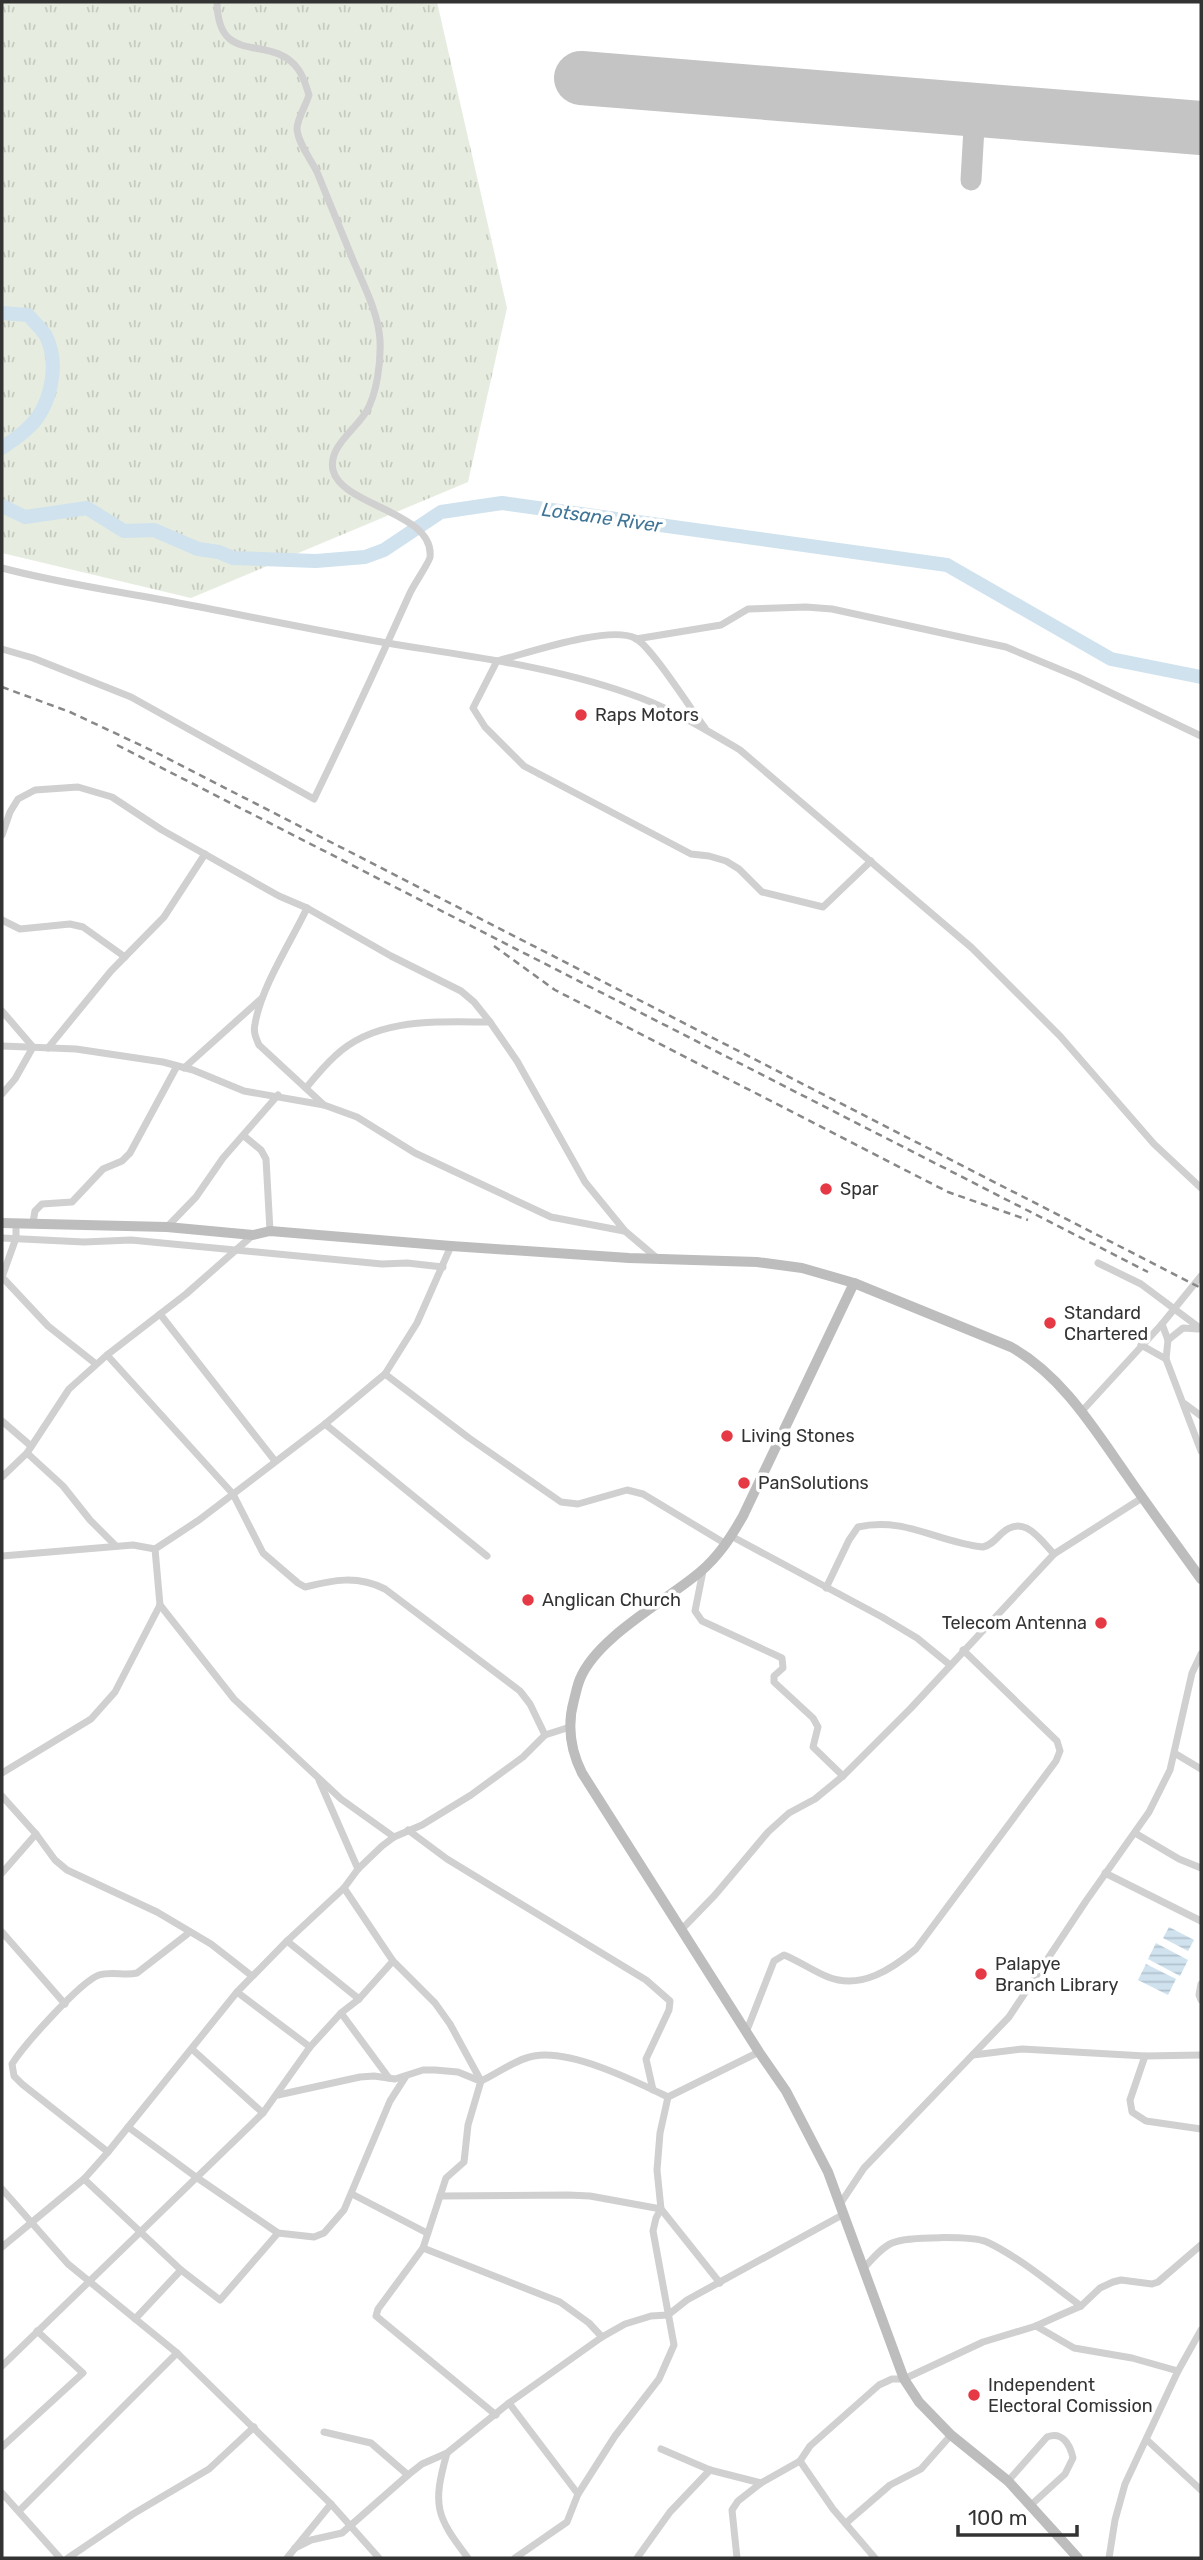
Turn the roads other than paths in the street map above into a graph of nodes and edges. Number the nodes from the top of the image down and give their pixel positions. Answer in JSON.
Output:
{"nodes":[{"id":1,"x":217,"y":2,"type":"edge"},
{"id":2,"x":2,"y":568,"type":"edge"},
{"id":3,"x":636,"y":639,"type":"junction"},
{"id":4,"x":388,"y":643,"type":"junction"},
{"id":5,"x":2,"y":649,"type":"edge"},
{"id":6,"x":498,"y":661,"type":"junction"},
{"id":7,"x":705,"y":729,"type":"junction"},
{"id":8,"x":1201,"y":736,"type":"edge"},
{"id":9,"x":2,"y":835,"type":"edge"},
{"id":10,"x":205,"y":854,"type":"junction"},
{"id":11,"x":871,"y":861,"type":"junction"},
{"id":12,"x":307,"y":908,"type":"junction"},
{"id":13,"x":2,"y":920,"type":"edge"},
{"id":14,"x":125,"y":957,"type":"junction"},
{"id":15,"x":263,"y":998,"type":"junction"},
{"id":16,"x":2,"y":1011,"type":"edge"},
{"id":17,"x":490,"y":1021,"type":"junction"},
{"id":18,"x":2,"y":1046,"type":"edge"},
{"id":19,"x":33,"y":1047,"type":"junction"},
{"id":20,"x":48,"y":1048,"type":"junction"},
{"id":21,"x":181,"y":1067,"type":"junction"},
{"id":22,"x":306,"y":1088,"type":"junction"},
{"id":23,"x":2,"y":1094,"type":"edge"},
{"id":24,"x":278,"y":1096,"type":"junction"},
{"id":25,"x":324,"y":1105,"type":"junction"},
{"id":26,"x":244,"y":1136,"type":"junction"},
{"id":27,"x":1201,"y":1188,"type":"edge"},
{"id":28,"x":33,"y":1222,"type":"junction"},
{"id":29,"x":2,"y":1223,"type":"edge"},
{"id":30,"x":16,"y":1224,"type":"junction"},
{"id":31,"x":167,"y":1227,"type":"junction"},
{"id":32,"x":270,"y":1231,"type":"junction"},
{"id":33,"x":625,"y":1231,"type":"junction"},
{"id":34,"x":253,"y":1235,"type":"junction"},
{"id":35,"x":2,"y":1238,"type":"edge"},
{"id":36,"x":16,"y":1238,"type":"junction"},
{"id":37,"x":451,"y":1246,"type":"junction"},
{"id":38,"x":236,"y":1250,"type":"junction"},
{"id":39,"x":658,"y":1259,"type":"junction"},
{"id":40,"x":1098,"y":1263,"type":"dead end"},
{"id":41,"x":443,"y":1267,"type":"junction"},
{"id":42,"x":1201,"y":1276,"type":"edge"},
{"id":43,"x":2,"y":1277,"type":"edge"},
{"id":44,"x":854,"y":1283,"type":"junction"},
{"id":45,"x":1175,"y":1308,"type":"junction"},
{"id":46,"x":160,"y":1314,"type":"junction"},
{"id":47,"x":1162,"y":1324,"type":"junction"},
{"id":48,"x":1201,"y":1329,"type":"edge"},
{"id":49,"x":1168,"y":1340,"type":"junction"},
{"id":50,"x":1141,"y":1345,"type":"junction"},
{"id":51,"x":107,"y":1356,"type":"junction"},
{"id":52,"x":1166,"y":1359,"type":"junction"},
{"id":53,"x":96,"y":1364,"type":"junction"},
{"id":54,"x":385,"y":1374,"type":"junction"},
{"id":55,"x":1184,"y":1403,"type":"junction"},
{"id":56,"x":1082,"y":1411,"type":"junction"},
{"id":57,"x":1201,"y":1416,"type":"edge"},
{"id":58,"x":2,"y":1420,"type":"edge"},
{"id":59,"x":325,"y":1424,"type":"junction"},
{"id":60,"x":29,"y":1449,"type":"junction"},
{"id":61,"x":1201,"y":1451,"type":"edge"},
{"id":62,"x":275,"y":1461,"type":"junction"},
{"id":63,"x":2,"y":1477,"type":"edge"},
{"id":64,"x":233,"y":1494,"type":"junction"},
{"id":65,"x":1142,"y":1498,"type":"junction"},
{"id":66,"x":729,"y":1540,"type":"junction"},
{"id":67,"x":116,"y":1546,"type":"junction"},
{"id":68,"x":155,"y":1549,"type":"junction"},
{"id":69,"x":1054,"y":1554,"type":"junction"},
{"id":70,"x":2,"y":1556,"type":"edge"},
{"id":71,"x":487,"y":1556,"type":"dead end"},
{"id":72,"x":703,"y":1570,"type":"junction"},
{"id":73,"x":1201,"y":1579,"type":"edge"},
{"id":74,"x":826,"y":1588,"type":"junction"},
{"id":75,"x":160,"y":1605,"type":"junction"},
{"id":76,"x":963,"y":1650,"type":"junction"},
{"id":77,"x":1201,"y":1654,"type":"edge"},
{"id":78,"x":950,"y":1665,"type":"junction"},
{"id":79,"x":570,"y":1727,"type":"junction"},
{"id":80,"x":545,"y":1735,"type":"junction"},
{"id":81,"x":1175,"y":1754,"type":"junction"},
{"id":82,"x":1201,"y":1769,"type":"edge"},
{"id":83,"x":2,"y":1773,"type":"edge"},
{"id":84,"x":843,"y":1776,"type":"junction"},
{"id":85,"x":318,"y":1778,"type":"junction"},
{"id":86,"x":2,"y":1796,"type":"edge"},
{"id":87,"x":408,"y":1830,"type":"junction"},
{"id":88,"x":1135,"y":1833,"type":"junction"},
{"id":89,"x":36,"y":1834,"type":"junction"},
{"id":90,"x":394,"y":1837,"type":"junction"},
{"id":91,"x":1201,"y":1868,"type":"edge"},
{"id":92,"x":358,"y":1869,"type":"junction"},
{"id":93,"x":2,"y":1872,"type":"edge"},
{"id":94,"x":1105,"y":1873,"type":"junction"},
{"id":95,"x":344,"y":1888,"type":"junction"},
{"id":96,"x":1201,"y":1920,"type":"edge"},
{"id":97,"x":682,"y":1928,"type":"junction"},
{"id":98,"x":2,"y":1932,"type":"edge"},
{"id":99,"x":190,"y":1932,"type":"junction"},
{"id":100,"x":287,"y":1941,"type":"junction"},
{"id":101,"x":393,"y":1961,"type":"junction"},
{"id":102,"x":252,"y":1976,"type":"junction"},
{"id":103,"x":1201,"y":1984,"type":"edge"},
{"id":104,"x":237,"y":1992,"type":"junction"},
{"id":105,"x":359,"y":1999,"type":"junction"},
{"id":106,"x":1201,"y":2000,"type":"edge"},
{"id":107,"x":65,"y":2004,"type":"junction"},
{"id":108,"x":341,"y":2013,"type":"junction"},
{"id":109,"x":747,"y":2030,"type":"junction"},
{"id":110,"x":310,"y":2047,"type":"junction"},
{"id":111,"x":192,"y":2050,"type":"junction"},
{"id":112,"x":759,"y":2052,"type":"junction"},
{"id":113,"x":973,"y":2055,"type":"junction"},
{"id":114,"x":1201,"y":2055,"type":"edge"},
{"id":115,"x":1145,"y":2056,"type":"junction"},
{"id":116,"x":407,"y":2076,"type":"junction"},
{"id":117,"x":389,"y":2079,"type":"junction"},
{"id":118,"x":481,"y":2081,"type":"junction"},
{"id":119,"x":653,"y":2090,"type":"junction"},
{"id":120,"x":277,"y":2095,"type":"junction"},
{"id":121,"x":668,"y":2097,"type":"junction"},
{"id":122,"x":263,"y":2113,"type":"junction"},
{"id":123,"x":128,"y":2127,"type":"junction"},
{"id":124,"x":1201,"y":2129,"type":"edge"},
{"id":125,"x":108,"y":2152,"type":"junction"},
{"id":126,"x":196,"y":2177,"type":"junction"},
{"id":127,"x":84,"y":2179,"type":"junction"},
{"id":128,"x":2,"y":2189,"type":"edge"},
{"id":129,"x":352,"y":2194,"type":"junction"},
{"id":130,"x":440,"y":2196,"type":"junction"},
{"id":131,"x":661,"y":2209,"type":"junction"},
{"id":132,"x":842,"y":2209,"type":"junction"},
{"id":133,"x":31,"y":2222,"type":"junction"},
{"id":134,"x":140,"y":2233,"type":"junction"},
{"id":135,"x":278,"y":2233,"type":"junction"},
{"id":136,"x":427,"y":2233,"type":"junction"},
{"id":137,"x":1201,"y":2245,"type":"edge"},
{"id":138,"x":2,"y":2247,"type":"edge"},
{"id":139,"x":423,"y":2248,"type":"junction"},
{"id":140,"x":864,"y":2268,"type":"junction"},
{"id":141,"x":181,"y":2270,"type":"junction"},
{"id":142,"x":88,"y":2282,"type":"junction"},
{"id":143,"x":720,"y":2283,"type":"junction"},
{"id":144,"x":1081,"y":2305,"type":"junction"},
{"id":145,"x":668,"y":2315,"type":"junction"},
{"id":146,"x":135,"y":2319,"type":"junction"},
{"id":147,"x":1036,"y":2326,"type":"junction"},
{"id":148,"x":1201,"y":2330,"type":"edge"},
{"id":149,"x":37,"y":2331,"type":"junction"},
{"id":150,"x":602,"y":2337,"type":"junction"},
{"id":151,"x":177,"y":2353,"type":"junction"},
{"id":152,"x":2,"y":2366,"type":"edge"},
{"id":153,"x":1178,"y":2371,"type":"junction"},
{"id":154,"x":904,"y":2379,"type":"junction"},
{"id":155,"x":509,"y":2403,"type":"junction"},
{"id":156,"x":496,"y":2415,"type":"junction"},
{"id":157,"x":254,"y":2427,"type":"junction"},
{"id":158,"x":324,"y":2432,"type":"dead end"},
{"id":159,"x":951,"y":2435,"type":"junction"},
{"id":160,"x":1147,"y":2440,"type":"junction"},
{"id":161,"x":2,"y":2447,"type":"edge"},
{"id":162,"x":661,"y":2449,"type":"dead end"},
{"id":163,"x":447,"y":2453,"type":"junction"},
{"id":164,"x":800,"y":2461,"type":"junction"},
{"id":165,"x":710,"y":2470,"type":"junction"},
{"id":166,"x":408,"y":2474,"type":"junction"},
{"id":167,"x":1008,"y":2481,"type":"junction"},
{"id":168,"x":761,"y":2483,"type":"junction"},
{"id":169,"x":1201,"y":2490,"type":"edge"},
{"id":170,"x":2,"y":2493,"type":"edge"},
{"id":171,"x":578,"y":2494,"type":"junction"},
{"id":172,"x":331,"y":2504,"type":"junction"},
{"id":173,"x":1031,"y":2505,"type":"junction"},
{"id":174,"x":19,"y":2511,"type":"junction"},
{"id":175,"x":845,"y":2523,"type":"junction"},
{"id":176,"x":351,"y":2527,"type":"junction"},
{"id":177,"x":295,"y":2548,"type":"junction"},
{"id":178,"x":60,"y":2558,"type":"edge"},
{"id":179,"x":68,"y":2558,"type":"edge"},
{"id":180,"x":287,"y":2558,"type":"edge"},
{"id":181,"x":379,"y":2558,"type":"edge"},
{"id":182,"x":468,"y":2558,"type":"edge"},
{"id":183,"x":515,"y":2558,"type":"edge"},
{"id":184,"x":637,"y":2558,"type":"edge"},
{"id":185,"x":737,"y":2558,"type":"edge"},
{"id":186,"x":875,"y":2558,"type":"edge"},
{"id":187,"x":1077,"y":2558,"type":"edge"},
{"id":188,"x":1109,"y":2558,"type":"edge"}],
"edges":[{"from":1,"to":4,"type":"street"},
{"from":2,"to":4,"type":"street"},
{"from":3,"to":6,"type":"street"},
{"from":3,"to":7,"type":"street"},
{"from":3,"to":8,"type":"street"},
{"from":4,"to":5,"type":"street"},
{"from":4,"to":6,"type":"street"},
{"from":6,"to":7,"type":"street"},
{"from":6,"to":11,"type":"street"},
{"from":7,"to":11,"type":"street"},
{"from":9,"to":10,"type":"street"},
{"from":10,"to":12,"type":"street"},
{"from":10,"to":14,"type":"street"},
{"from":11,"to":27,"type":"street"},
{"from":12,"to":15,"type":"street"},
{"from":12,"to":17,"type":"street"},
{"from":13,"to":14,"type":"street"},
{"from":14,"to":20,"type":"street"},
{"from":15,"to":21,"type":"street"},
{"from":15,"to":22,"type":"street"},
{"from":16,"to":19,"type":"street"},
{"from":17,"to":22,"type":"street"},
{"from":17,"to":33,"type":"street"},
{"from":18,"to":19,"type":"street"},
{"from":19,"to":20,"type":"street"},
{"from":19,"to":23,"type":"street"},
{"from":20,"to":21,"type":"street"},
{"from":21,"to":24,"type":"street"},
{"from":21,"to":28,"type":"street"},
{"from":22,"to":25,"type":"street"},
{"from":24,"to":25,"type":"street"},
{"from":24,"to":26,"type":"street"},
{"from":25,"to":33,"type":"street"},
{"from":26,"to":31,"type":"street"},
{"from":26,"to":32,"type":"street"},
{"from":28,"to":30,"type":"street"},
{"from":28,"to":31,"type":"street"},
{"from":29,"to":30,"type":"street"},
{"from":30,"to":36,"type":"street"},
{"from":31,"to":34,"type":"street"},
{"from":32,"to":34,"type":"street"},
{"from":32,"to":37,"type":"street"},
{"from":33,"to":39,"type":"street"},
{"from":34,"to":38,"type":"street"},
{"from":35,"to":36,"type":"street"},
{"from":36,"to":38,"type":"street"},
{"from":36,"to":43,"type":"street"},
{"from":37,"to":39,"type":"street"},
{"from":37,"to":41,"type":"street"},
{"from":38,"to":41,"type":"street"},
{"from":38,"to":46,"type":"street"},
{"from":39,"to":44,"type":"street"},
{"from":40,"to":45,"type":"street"},
{"from":41,"to":54,"type":"street"},
{"from":42,"to":45,"type":"street"},
{"from":43,"to":53,"type":"street"},
{"from":44,"to":56,"type":"street"},
{"from":44,"to":66,"type":"street"},
{"from":45,"to":47,"type":"street"},
{"from":45,"to":48,"type":"street"},
{"from":46,"to":51,"type":"street"},
{"from":46,"to":62,"type":"street"},
{"from":47,"to":49,"type":"street"},
{"from":47,"to":50,"type":"street"},
{"from":48,"to":49,"type":"street"},
{"from":49,"to":52,"type":"street"},
{"from":50,"to":52,"type":"street"},
{"from":50,"to":56,"type":"street"},
{"from":51,"to":53,"type":"street"},
{"from":51,"to":64,"type":"street"},
{"from":52,"to":55,"type":"street"},
{"from":53,"to":60,"type":"street"},
{"from":54,"to":59,"type":"street"},
{"from":54,"to":66,"type":"street"},
{"from":55,"to":57,"type":"street"},
{"from":55,"to":61,"type":"street"},
{"from":56,"to":65,"type":"street"},
{"from":58,"to":60,"type":"street"},
{"from":59,"to":62,"type":"street"},
{"from":59,"to":71,"type":"street"},
{"from":60,"to":63,"type":"street"},
{"from":60,"to":67,"type":"street"},
{"from":62,"to":64,"type":"street"},
{"from":64,"to":68,"type":"street"},
{"from":64,"to":80,"type":"street"},
{"from":65,"to":69,"type":"street"},
{"from":65,"to":73,"type":"street"},
{"from":66,"to":72,"type":"street"},
{"from":66,"to":74,"type":"street"},
{"from":67,"to":68,"type":"street"},
{"from":67,"to":70,"type":"street"},
{"from":68,"to":75,"type":"street"},
{"from":69,"to":74,"type":"street"},
{"from":69,"to":76,"type":"street"},
{"from":72,"to":79,"type":"street"},
{"from":72,"to":84,"type":"street"},
{"from":74,"to":78,"type":"street"},
{"from":75,"to":83,"type":"street"},
{"from":75,"to":85,"type":"street"},
{"from":76,"to":78,"type":"street"},
{"from":76,"to":109,"type":"street"},
{"from":77,"to":81,"type":"street"},
{"from":78,"to":84,"type":"street"},
{"from":79,"to":80,"type":"street"},
{"from":79,"to":97,"type":"street"},
{"from":80,"to":87,"type":"street"},
{"from":81,"to":82,"type":"street"},
{"from":81,"to":88,"type":"street"},
{"from":84,"to":97,"type":"street"},
{"from":85,"to":90,"type":"street"},
{"from":85,"to":92,"type":"street"},
{"from":86,"to":89,"type":"street"},
{"from":87,"to":90,"type":"street"},
{"from":87,"to":119,"type":"street"},
{"from":88,"to":91,"type":"street"},
{"from":88,"to":94,"type":"street"},
{"from":89,"to":93,"type":"street"},
{"from":89,"to":99,"type":"street"},
{"from":90,"to":92,"type":"street"},
{"from":92,"to":95,"type":"street"},
{"from":94,"to":96,"type":"street"},
{"from":94,"to":113,"type":"street"},
{"from":95,"to":100,"type":"street"},
{"from":95,"to":101,"type":"street"},
{"from":97,"to":109,"type":"street"},
{"from":98,"to":107,"type":"street"},
{"from":99,"to":102,"type":"street"},
{"from":99,"to":107,"type":"street"},
{"from":100,"to":102,"type":"street"},
{"from":100,"to":105,"type":"street"},
{"from":101,"to":105,"type":"street"},
{"from":101,"to":118,"type":"street"},
{"from":102,"to":104,"type":"street"},
{"from":103,"to":106,"type":"street"},
{"from":104,"to":110,"type":"street"},
{"from":104,"to":111,"type":"street"},
{"from":105,"to":108,"type":"street"},
{"from":107,"to":125,"type":"street"},
{"from":108,"to":110,"type":"street"},
{"from":108,"to":117,"type":"street"},
{"from":109,"to":112,"type":"street"},
{"from":110,"to":120,"type":"street"},
{"from":111,"to":122,"type":"street"},
{"from":111,"to":123,"type":"street"},
{"from":112,"to":121,"type":"street"},
{"from":112,"to":132,"type":"street"},
{"from":113,"to":115,"type":"street"},
{"from":113,"to":132,"type":"street"},
{"from":114,"to":115,"type":"street"},
{"from":115,"to":124,"type":"street"},
{"from":116,"to":117,"type":"street"},
{"from":116,"to":118,"type":"street"},
{"from":116,"to":129,"type":"street"},
{"from":117,"to":120,"type":"street"},
{"from":118,"to":119,"type":"street"},
{"from":118,"to":130,"type":"street"},
{"from":119,"to":121,"type":"street"},
{"from":120,"to":122,"type":"street"},
{"from":121,"to":131,"type":"street"},
{"from":122,"to":126,"type":"street"},
{"from":123,"to":125,"type":"street"},
{"from":123,"to":126,"type":"street"},
{"from":125,"to":127,"type":"street"},
{"from":126,"to":134,"type":"street"},
{"from":126,"to":135,"type":"street"},
{"from":127,"to":133,"type":"street"},
{"from":127,"to":134,"type":"street"},
{"from":128,"to":133,"type":"street"},
{"from":129,"to":135,"type":"street"},
{"from":129,"to":136,"type":"street"},
{"from":130,"to":131,"type":"street"},
{"from":130,"to":136,"type":"street"},
{"from":131,"to":143,"type":"street"},
{"from":131,"to":145,"type":"street"},
{"from":132,"to":140,"type":"street"},
{"from":132,"to":143,"type":"street"},
{"from":133,"to":138,"type":"street"},
{"from":133,"to":142,"type":"street"},
{"from":134,"to":141,"type":"street"},
{"from":134,"to":142,"type":"street"},
{"from":135,"to":141,"type":"street"},
{"from":136,"to":139,"type":"street"},
{"from":137,"to":144,"type":"street"},
{"from":139,"to":150,"type":"street"},
{"from":139,"to":156,"type":"street"},
{"from":140,"to":144,"type":"street"},
{"from":140,"to":154,"type":"street"},
{"from":141,"to":146,"type":"street"},
{"from":142,"to":146,"type":"street"},
{"from":142,"to":149,"type":"street"},
{"from":143,"to":145,"type":"street"},
{"from":144,"to":147,"type":"street"},
{"from":145,"to":150,"type":"street"},
{"from":145,"to":171,"type":"street"},
{"from":146,"to":151,"type":"street"},
{"from":147,"to":153,"type":"street"},
{"from":147,"to":154,"type":"street"},
{"from":148,"to":153,"type":"street"},
{"from":149,"to":152,"type":"street"},
{"from":149,"to":161,"type":"street"},
{"from":150,"to":155,"type":"street"},
{"from":151,"to":157,"type":"street"},
{"from":151,"to":174,"type":"street"},
{"from":153,"to":160,"type":"street"},
{"from":154,"to":159,"type":"street"},
{"from":154,"to":164,"type":"street"},
{"from":155,"to":156,"type":"street"},
{"from":155,"to":171,"type":"street"},
{"from":156,"to":163,"type":"street"},
{"from":157,"to":172,"type":"street"},
{"from":157,"to":179,"type":"street"},
{"from":158,"to":166,"type":"street"},
{"from":159,"to":167,"type":"street"},
{"from":159,"to":175,"type":"street"},
{"from":160,"to":169,"type":"street"},
{"from":160,"to":188,"type":"street"},
{"from":162,"to":165,"type":"street"},
{"from":163,"to":166,"type":"street"},
{"from":163,"to":182,"type":"street"},
{"from":164,"to":168,"type":"street"},
{"from":164,"to":175,"type":"street"},
{"from":165,"to":168,"type":"street"},
{"from":165,"to":184,"type":"street"},
{"from":166,"to":176,"type":"street"},
{"from":167,"to":173,"type":"street"},
{"from":167,"to":173,"type":"street"},
{"from":168,"to":185,"type":"street"},
{"from":170,"to":174,"type":"street"},
{"from":171,"to":183,"type":"street"},
{"from":172,"to":176,"type":"street"},
{"from":172,"to":177,"type":"street"},
{"from":173,"to":187,"type":"street"},
{"from":174,"to":178,"type":"street"},
{"from":175,"to":186,"type":"street"},
{"from":176,"to":177,"type":"street"},
{"from":176,"to":181,"type":"street"},
{"from":177,"to":180,"type":"street"}]}
